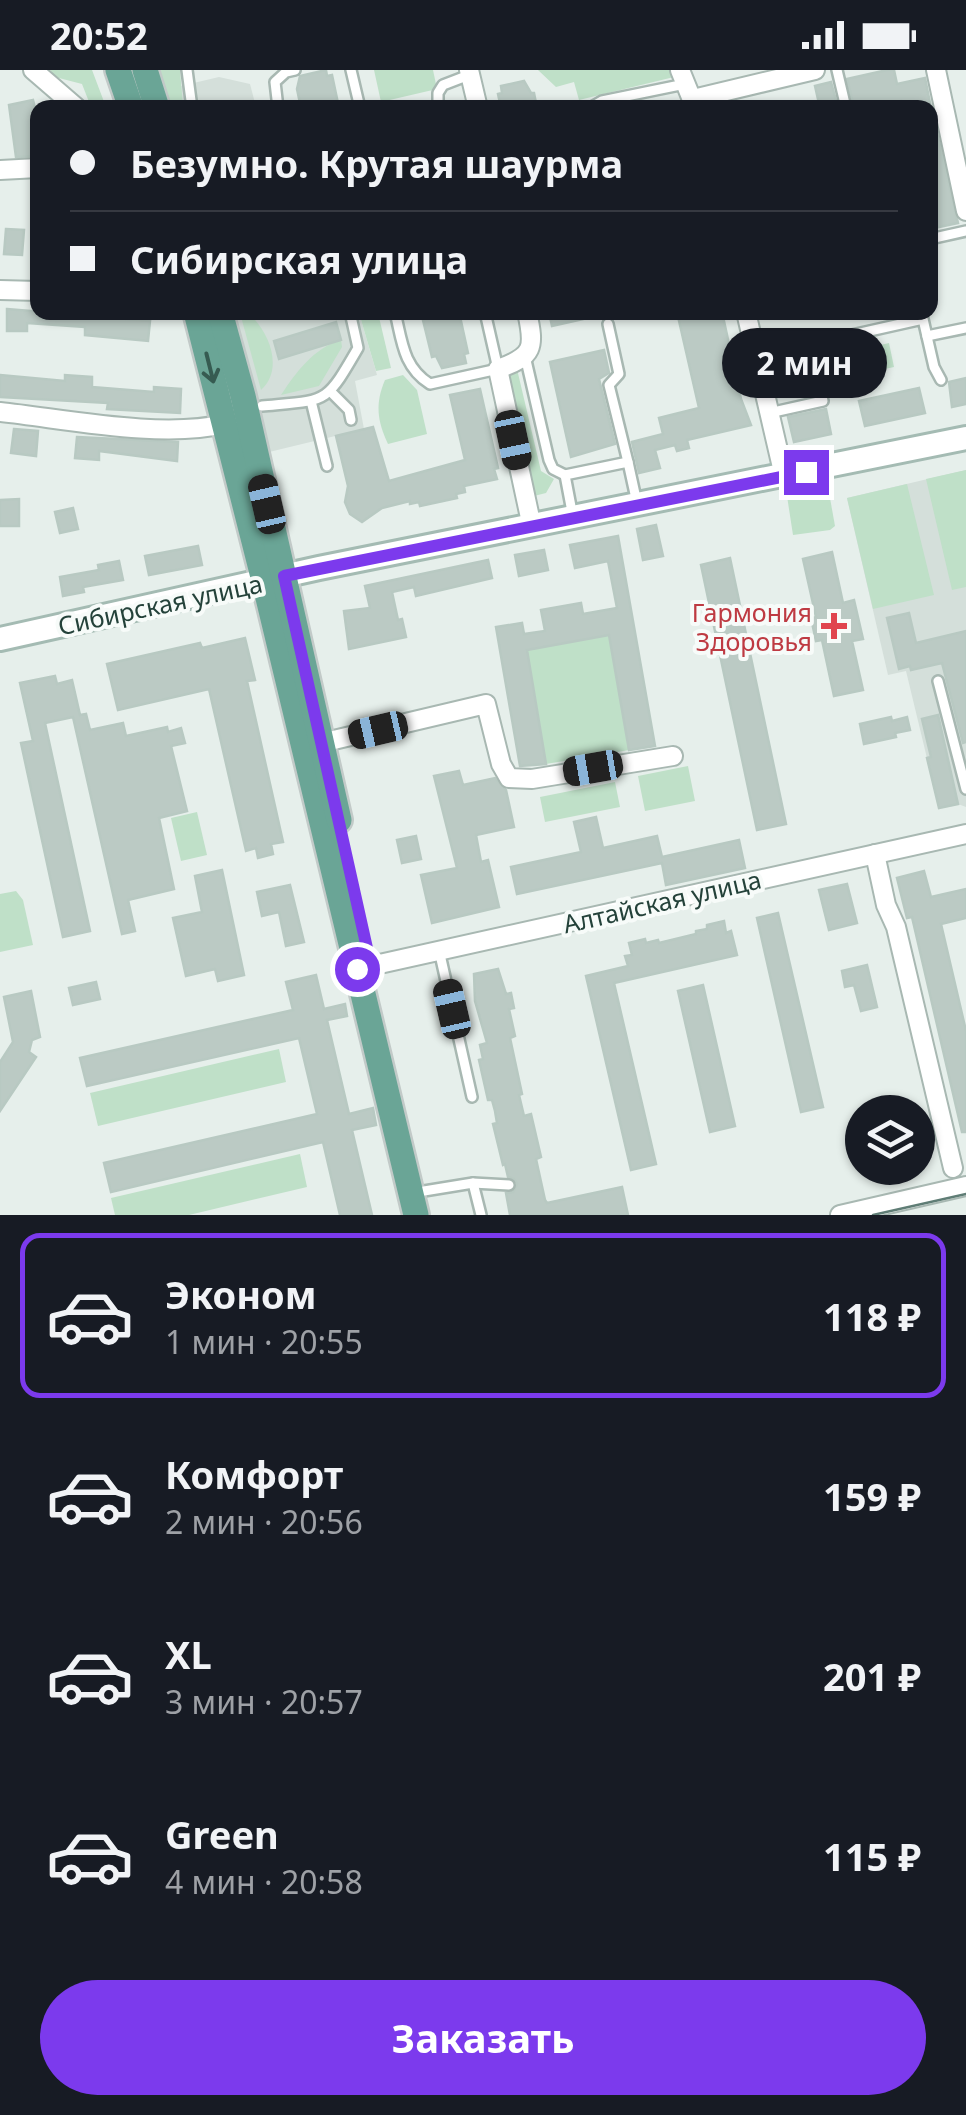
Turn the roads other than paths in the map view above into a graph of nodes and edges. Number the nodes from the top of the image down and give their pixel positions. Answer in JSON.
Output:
{"nodes":[{"id":1,"x":33,"y":70,"type":"edge"},
{"id":2,"x":118,"y":70,"type":"edge"},
{"id":3,"x":145,"y":70,"type":"edge"},
{"id":4,"x":186,"y":70,"type":"edge"},
{"id":5,"x":295,"y":70,"type":"edge"},
{"id":6,"x":351,"y":70,"type":"edge"},
{"id":7,"x":815,"y":70,"type":"edge"},
{"id":8,"x":837,"y":70,"type":"edge"},
{"id":9,"x":936,"y":70,"type":"edge"},
{"id":10,"x":470,"y":72,"type":"edge"},
{"id":11,"x":688,"y":90,"type":"edge"},
{"id":12,"x":67,"y":100,"type":"edge"},
{"id":13,"x":129,"y":100,"type":"edge"},
{"id":14,"x":154,"y":100,"type":"edge"},
{"id":15,"x":191,"y":100,"type":"edge"},
{"id":16,"x":277,"y":100,"type":"edge"},
{"id":17,"x":358,"y":100,"type":"edge"},
{"id":18,"x":438,"y":100,"type":"edge"},
{"id":19,"x":476,"y":100,"type":"edge"},
{"id":20,"x":610,"y":100,"type":"edge"},
{"id":21,"x":844,"y":100,"type":"edge"},
{"id":22,"x":30,"y":168,"type":"edge"},
{"id":23,"x":0,"y":170,"type":"edge"},
{"id":24,"x":966,"y":211,"type":"edge"},
{"id":25,"x":966,"y":231,"type":"edge"},
{"id":26,"x":938,"y":237,"type":"edge"},
{"id":27,"x":0,"y":290,"type":"edge"},
{"id":28,"x":30,"y":291,"type":"edge"},
{"id":29,"x":198,"y":320,"type":"edge"},
{"id":30,"x":222,"y":320,"type":"edge"},
{"id":31,"x":352,"y":320,"type":"edge"},
{"id":32,"x":397,"y":320,"type":"edge"},
{"id":33,"x":487,"y":320,"type":"edge"},
{"id":34,"x":528,"y":320,"type":"edge"},
{"id":35,"x":748,"y":320,"type":"edge"},
{"id":36,"x":906,"y":320,"type":"edge"},
{"id":37,"x":923,"y":320,"type":"edge"},
{"id":38,"x":608,"y":324,"type":"dead end"},
{"id":39,"x":966,"y":328,"type":"edge"},
{"id":40,"x":927,"y":336,"type":"junction"},
{"id":41,"x":525,"y":356,"type":"junction"},
{"id":42,"x":498,"y":369,"type":"junction"},
{"id":43,"x":941,"y":380,"type":"dead end"},
{"id":44,"x":332,"y":393,"type":"junction"},
{"id":45,"x":311,"y":401,"type":"junction"},
{"id":46,"x":262,"y":406,"type":"dead end"},
{"id":47,"x":0,"y":412,"type":"edge"},
{"id":48,"x":770,"y":412,"type":"junction"},
{"id":49,"x":351,"y":420,"type":"dead end"},
{"id":50,"x":224,"y":424,"type":"junction"},
{"id":51,"x":966,"y":438,"type":"edge"},
{"id":52,"x":628,"y":462,"type":"junction"},
{"id":53,"x":326,"y":466,"type":"dead end"},
{"id":54,"x":565,"y":475,"type":"junction"},
{"id":55,"x":784,"y":476,"type":"junction"},
{"id":56,"x":638,"y":506,"type":"junction"},
{"id":57,"x":574,"y":519,"type":"junction"},
{"id":58,"x":532,"y":528,"type":"junction"},
{"id":59,"x":274,"y":579,"type":"junction"},
{"id":60,"x":0,"y":639,"type":"edge"},
{"id":61,"x":938,"y":681,"type":"dead end"},
{"id":62,"x":321,"y":743,"type":"junction"},
{"id":63,"x":673,"y":756,"type":"dead end"},
{"id":64,"x":966,"y":789,"type":"edge"},
{"id":65,"x":966,"y":834,"type":"edge"},
{"id":66,"x":875,"y":854,"type":"junction"},
{"id":67,"x":439,"y":950,"type":"junction"},
{"id":68,"x":364,"y":967,"type":"junction"},
{"id":69,"x":472,"y":1097,"type":"dead end"},
{"id":70,"x":953,"y":1168,"type":"dead end"},
{"id":71,"x":473,"y":1183,"type":"junction"},
{"id":72,"x":510,"y":1186,"type":"dead end"},
{"id":73,"x":966,"y":1186,"type":"edge"},
{"id":74,"x":423,"y":1207,"type":"edge"},
{"id":75,"x":480,"y":1215,"type":"edge"},
{"id":76,"x":840,"y":1215,"type":"edge"}],
"edges":[{"from":1,"to":12,"type":"street"},
{"from":2,"to":13,"type":"main road"},
{"from":3,"to":14,"type":"main road"},
{"from":4,"to":15,"type":"lane"},
{"from":5,"to":16,"type":"lane"},
{"from":6,"to":17,"type":"lane"},
{"from":7,"to":11,"type":"street"},
{"from":8,"to":21,"type":"lane"},
{"from":9,"to":24,"type":"street"},
{"from":10,"to":18,"type":"lane"},
{"from":10,"to":19,"type":"street"},
{"from":11,"to":20,"type":"lane"},
{"from":22,"to":23,"type":"street"},
{"from":25,"to":26,"type":"lane"},
{"from":27,"to":28,"type":"street"},
{"from":29,"to":50,"type":"main road","one_way":true},
{"from":30,"to":59,"type":"main road"},
{"from":31,"to":44,"type":"lane"},
{"from":32,"to":42,"type":"lane"},
{"from":33,"to":42,"type":"lane"},
{"from":34,"to":41,"type":"street"},
{"from":35,"to":48,"type":"street"},
{"from":36,"to":48,"type":"lane"},
{"from":37,"to":40,"type":"lane"},
{"from":38,"to":52,"type":"lane"},
{"from":39,"to":40,"type":"lane"},
{"from":40,"to":43,"type":"lane"},
{"from":41,"to":42,"type":"street"},
{"from":41,"to":54,"type":"lane"},
{"from":42,"to":58,"type":"street"},
{"from":44,"to":45,"type":"lane"},
{"from":44,"to":49,"type":"lane"},
{"from":45,"to":46,"type":"lane"},
{"from":45,"to":53,"type":"lane"},
{"from":47,"to":50,"type":"street"},
{"from":48,"to":55,"type":"street"},
{"from":50,"to":59,"type":"main road"},
{"from":51,"to":55,"type":"main road","name":"Сибирская улица"},
{"from":52,"to":54,"type":"lane"},
{"from":52,"to":56,"type":"lane"},
{"from":54,"to":57,"type":"lane"},
{"from":55,"to":56,"type":"main road","name":"Сибирская улица"},
{"from":56,"to":57,"type":"main road","name":"Сибирская улица"},
{"from":57,"to":58,"type":"main road","name":"Сибирская улица"},
{"from":58,"to":59,"type":"main road","name":"Сибирская улица"},
{"from":59,"to":60,"type":"main road","name":"Сибирская улица"},
{"from":59,"to":62,"type":"main road"},
{"from":59,"to":68,"type":"main road"},
{"from":61,"to":64,"type":"lane"},
{"from":62,"to":63,"type":"street"},
{"from":62,"to":68,"type":"main road"},
{"from":65,"to":66,"type":"street","name":"Алтайская улица"},
{"from":66,"to":67,"type":"street","name":"Алтайская улица"},
{"from":66,"to":70,"type":"street"},
{"from":67,"to":68,"type":"street","name":"Алтайская улица"},
{"from":67,"to":69,"type":"lane"},
{"from":68,"to":74,"type":"main road"},
{"from":71,"to":72,"type":"lane"},
{"from":71,"to":74,"type":"lane"},
{"from":71,"to":75,"type":"lane"},
{"from":73,"to":76,"type":"street"}]}
